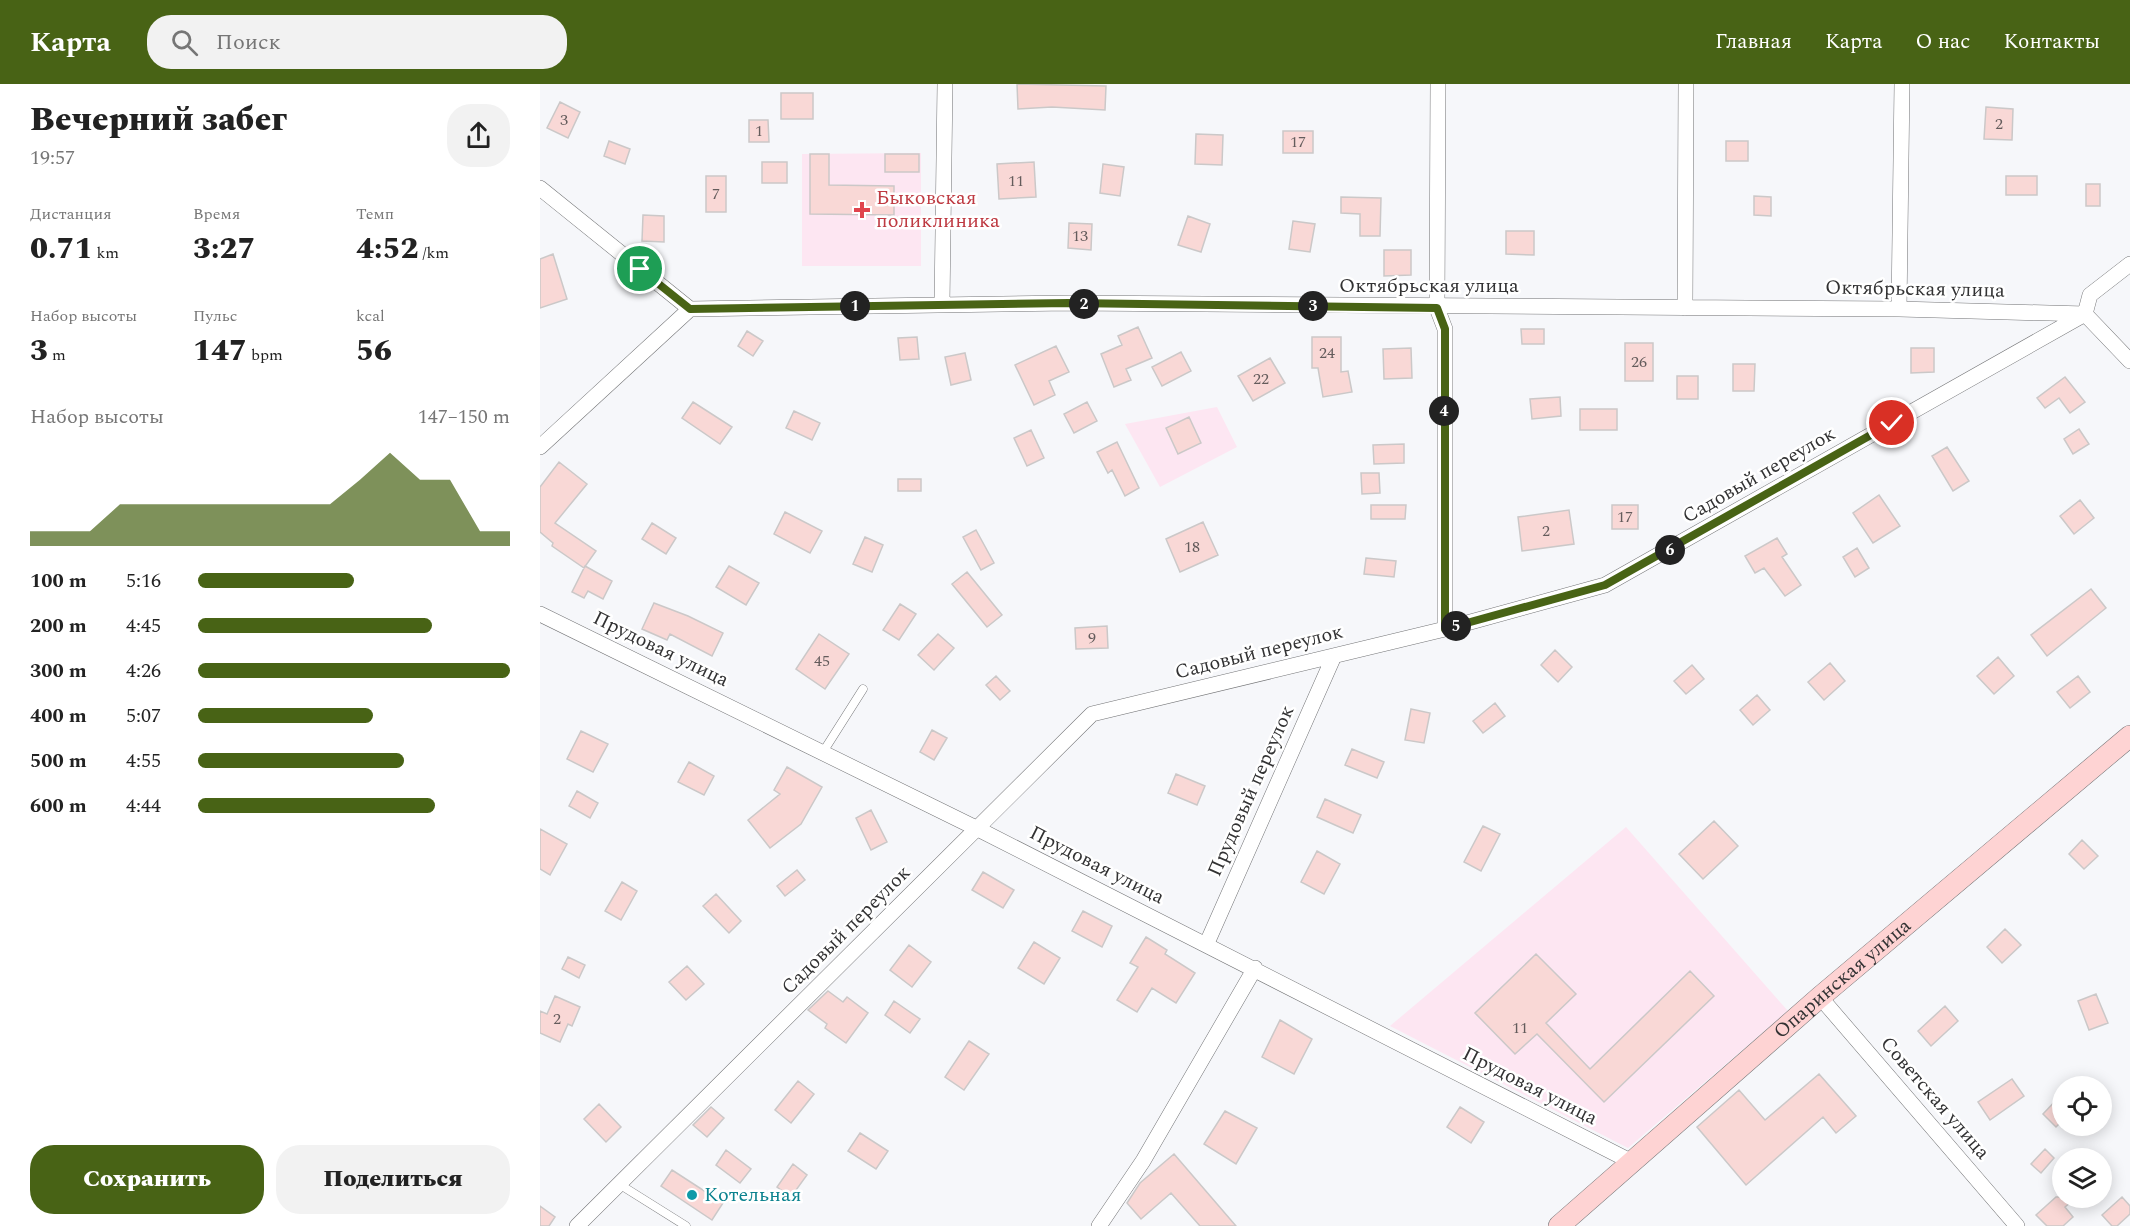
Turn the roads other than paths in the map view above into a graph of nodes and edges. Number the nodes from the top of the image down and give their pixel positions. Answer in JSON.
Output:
{"nodes":[{"id":1,"x":945,"y":84,"type":"edge"},
{"id":2,"x":1438,"y":84,"type":"edge"},
{"id":3,"x":1686,"y":84,"type":"edge"},
{"id":4,"x":1902,"y":84,"type":"edge"},
{"id":5,"x":540,"y":188,"type":"edge"},
{"id":6,"x":2130,"y":264,"type":"edge"},
{"id":7,"x":942,"y":304,"type":"junction"},
{"id":8,"x":1437,"y":308,"type":"junction"},
{"id":9,"x":1684,"y":308,"type":"junction"},
{"id":10,"x":690,"y":309,"type":"junction"},
{"id":11,"x":1899,"y":309,"type":"junction"},
{"id":12,"x":2085,"y":314,"type":"junction"},
{"id":13,"x":2130,"y":362,"type":"edge"},
{"id":14,"x":540,"y":447,"type":"edge"},
{"id":15,"x":540,"y":614,"type":"edge"},
{"id":16,"x":1445,"y":629,"type":"junction"},
{"id":17,"x":1334,"y":656,"type":"junction"},
{"id":18,"x":863,"y":689,"type":"dead end"},
{"id":19,"x":2130,"y":736,"type":"edge"},
{"id":20,"x":823,"y":752,"type":"junction"},
{"id":21,"x":978,"y":829,"type":"junction"},
{"id":22,"x":1207,"y":944,"type":"junction"},
{"id":23,"x":1255,"y":968,"type":"junction"},
{"id":24,"x":1820,"y":997,"type":"junction"},
{"id":25,"x":1630,"y":1161,"type":"junction"},
{"id":26,"x":619,"y":1184,"type":"junction"},
{"id":27,"x":1106,"y":1223,"type":"edge"},
{"id":28,"x":577,"y":1226,"type":"edge"},
{"id":29,"x":686,"y":1226,"type":"edge"},
{"id":30,"x":1559,"y":1226,"type":"edge"},
{"id":31,"x":2017,"y":1226,"type":"edge"}],
"edges":[{"from":1,"to":7,"type":"street"},
{"from":2,"to":8,"type":"street"},
{"from":3,"to":9,"type":"street"},
{"from":4,"to":11,"type":"street"},
{"from":5,"to":10,"type":"street"},
{"from":6,"to":12,"type":"street"},
{"from":7,"to":8,"type":"street","name":"Октябрьская улица"},
{"from":7,"to":10,"type":"street","name":"Октябрьская улица"},
{"from":8,"to":9,"type":"street","name":"Октябрьская улица"},
{"from":8,"to":16,"type":"street"},
{"from":9,"to":11,"type":"street","name":"Октябрьская улица"},
{"from":10,"to":14,"type":"street"},
{"from":11,"to":12,"type":"street","name":"Октябрьская улица"},
{"from":12,"to":13,"type":"street"},
{"from":12,"to":16,"type":"street","name":"Садовый переулок"},
{"from":15,"to":20,"type":"street","name":"Прудовая улица"},
{"from":16,"to":17,"type":"street","name":"Садовый переулок"},
{"from":17,"to":21,"type":"street","name":"Садовый переулок"},
{"from":17,"to":22,"type":"street","name":"Прудовый переулок"},
{"from":18,"to":20,"type":"lane"},
{"from":19,"to":24,"type":"main road","name":"Опаринская улица"},
{"from":20,"to":21,"type":"street","name":"Прудовая улица"},
{"from":21,"to":22,"type":"street","name":"Прудовая улица"},
{"from":21,"to":26,"type":"street","name":"Садовый переулок"},
{"from":22,"to":23,"type":"street","name":"Прудовая улица"},
{"from":23,"to":25,"type":"street","name":"Прудовая улица"},
{"from":23,"to":27,"type":"street"},
{"from":24,"to":25,"type":"main road","name":"Опаринская улица"},
{"from":24,"to":31,"type":"street","name":"Советская улица"},
{"from":25,"to":30,"type":"main road","name":"Опаринская улица"},
{"from":26,"to":28,"type":"street","name":"Садовый переулок"},
{"from":26,"to":29,"type":"lane"}]}
